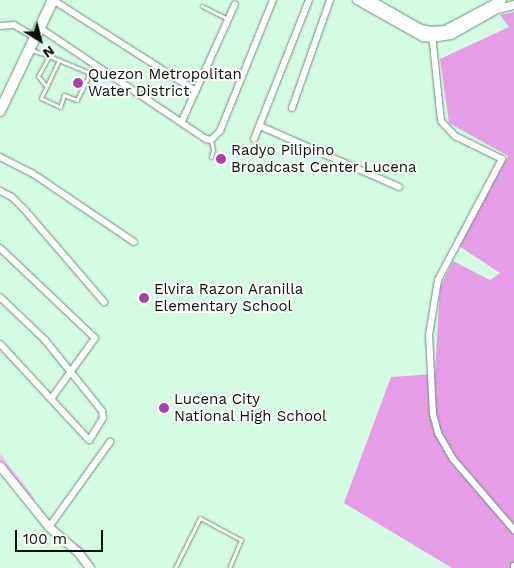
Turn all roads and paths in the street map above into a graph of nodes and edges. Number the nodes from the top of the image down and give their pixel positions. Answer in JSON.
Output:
{"nodes":[{"id":1,"x":53,"y":0,"type":"edge"},
{"id":2,"x":273,"y":0,"type":"edge"},
{"id":3,"x":309,"y":0,"type":"edge"},
{"id":4,"x":330,"y":0,"type":"edge"},
{"id":5,"x":357,"y":0,"type":"edge"},
{"id":6,"x":370,"y":0,"type":"edge"},
{"id":7,"x":379,"y":2,"type":"edge"},
{"id":8,"x":496,"y":3,"type":"edge"},
{"id":9,"x":235,"y":4,"type":"dead end"},
{"id":10,"x":514,"y":5,"type":"edge"},
{"id":11,"x":202,"y":6,"type":"dead end"},
{"id":12,"x":229,"y":19,"type":"junction"},
{"id":13,"x":0,"y":26,"type":"edge"},
{"id":14,"x":38,"y":33,"type":"junction"},
{"id":15,"x":432,"y":34,"type":"junction"},
{"id":16,"x":28,"y":49,"type":"junction"},
{"id":17,"x":49,"y":56,"type":"junction"},
{"id":18,"x":59,"y":60,"type":"junction"},
{"id":19,"x":46,"y":86,"type":"junction"},
{"id":20,"x":196,"y":91,"type":"junction"},
{"id":21,"x":292,"y":108,"type":"dead end"},
{"id":22,"x":0,"y":111,"type":"edge"},
{"id":23,"x":182,"y":122,"type":"junction"},
{"id":24,"x":260,"y":126,"type":"junction"},
{"id":25,"x":254,"y":139,"type":"dead end"},
{"id":26,"x":211,"y":140,"type":"junction"},
{"id":27,"x":0,"y":157,"type":"edge"},
{"id":28,"x":211,"y":157,"type":"dead end"},
{"id":29,"x":399,"y":187,"type":"dead end"},
{"id":30,"x":0,"y":191,"type":"edge"},
{"id":31,"x":134,"y":242,"type":"dead end"},
{"id":32,"x":0,"y":248,"type":"edge"},
{"id":33,"x":0,"y":297,"type":"edge"},
{"id":34,"x":104,"y":302,"type":"dead end"},
{"id":35,"x":0,"y":344,"type":"edge"},
{"id":36,"x":71,"y":372,"type":"junction"},
{"id":37,"x":52,"y":399,"type":"junction"},
{"id":38,"x":110,"y":442,"type":"dead end"},
{"id":39,"x":0,"y":466,"type":"edge"},
{"id":40,"x":49,"y":527,"type":"junction"},
{"id":41,"x":514,"y":530,"type":"edge"},
{"id":42,"x":90,"y":568,"type":"edge"},
{"id":43,"x":175,"y":568,"type":"edge"},
{"id":44,"x":229,"y":568,"type":"edge"}],
"edges":[{"from":1,"to":14,"type":"main road"},
{"from":1,"to":20,"type":"street"},
{"from":2,"to":26,"type":"street"},
{"from":3,"to":24,"type":"street"},
{"from":4,"to":21,"type":"street"},
{"from":5,"to":15,"type":"street"},
{"from":6,"to":7,"type":"street"},
{"from":7,"to":15,"type":"street"},
{"from":8,"to":10,"type":"street"},
{"from":8,"to":15,"type":"street"},
{"from":9,"to":12,"type":"street"},
{"from":11,"to":12,"type":"lane"},
{"from":12,"to":20,"type":"street"},
{"from":13,"to":14,"type":"street"},
{"from":14,"to":16,"type":"main road"},
{"from":14,"to":23,"type":"street"},
{"from":15,"to":41,"type":"street"},
{"from":16,"to":17,"type":"lane"},
{"from":16,"to":22,"type":"main road"},
{"from":17,"to":18,"type":"lane"},
{"from":17,"to":19,"type":"lane"},
{"from":18,"to":19,"type":"lane"},
{"from":18,"to":19,"type":"lane"},
{"from":20,"to":23,"type":"street"},
{"from":23,"to":26,"type":"street"},
{"from":24,"to":25,"type":"street"},
{"from":24,"to":29,"type":"street"},
{"from":26,"to":28,"type":"lane"},
{"from":27,"to":31,"type":"street"},
{"from":30,"to":34,"type":"street"},
{"from":32,"to":36,"type":"street"},
{"from":33,"to":36,"type":"street"},
{"from":35,"to":37,"type":"street"},
{"from":36,"to":37,"type":"street"},
{"from":36,"to":37,"type":"street"},
{"from":38,"to":40,"type":"street"},
{"from":39,"to":40,"type":"street"},
{"from":40,"to":42,"type":"street"},
{"from":43,"to":44,"type":"lane"}]}
